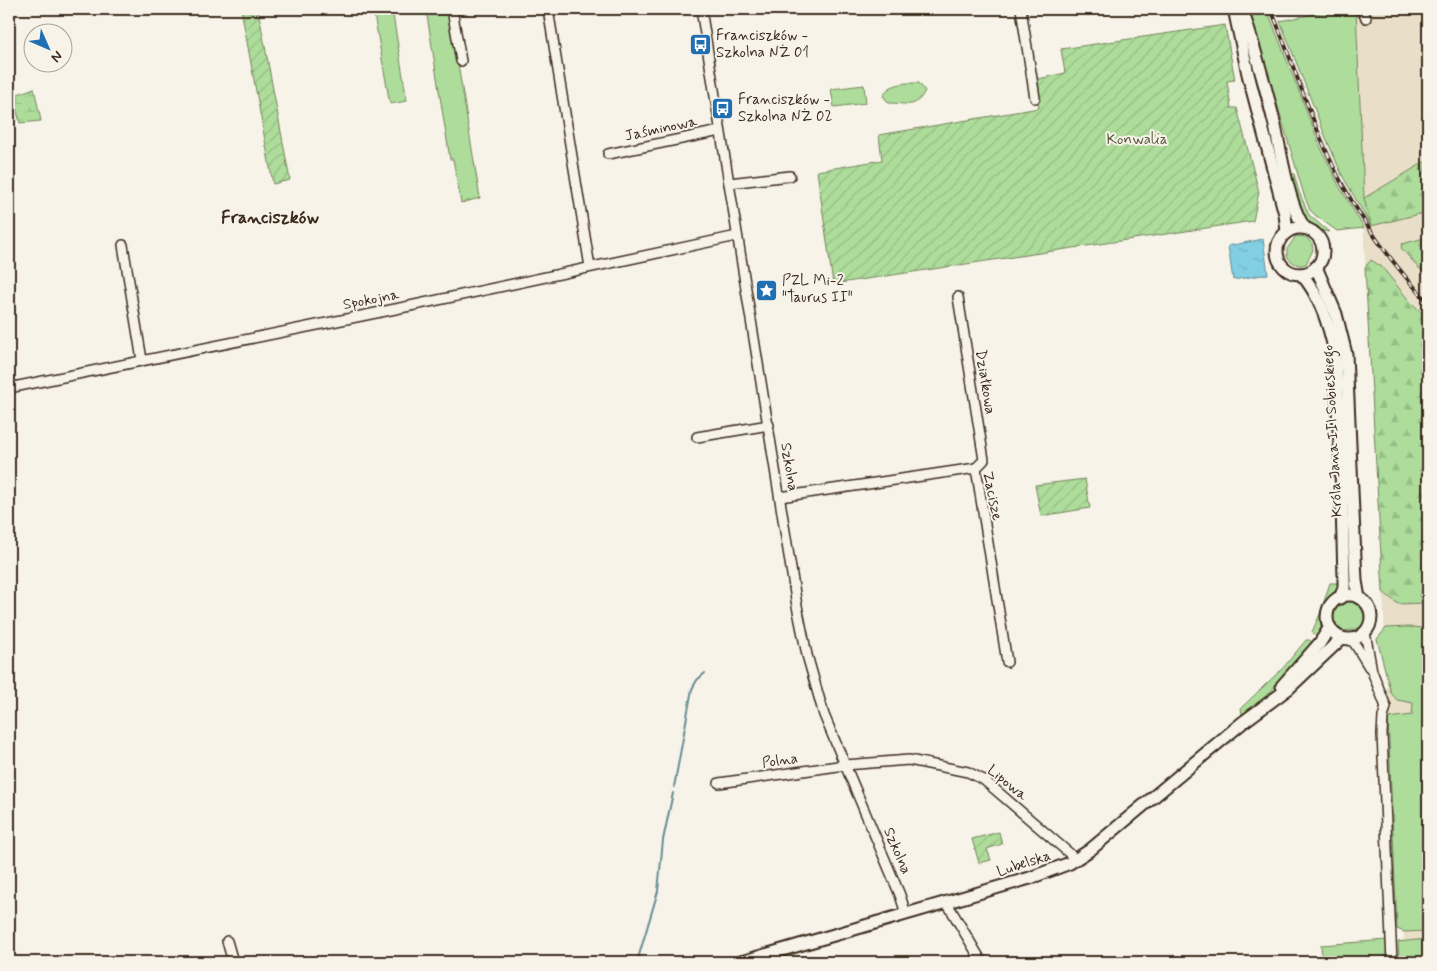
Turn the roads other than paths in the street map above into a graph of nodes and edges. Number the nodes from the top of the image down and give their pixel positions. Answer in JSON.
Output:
{"nodes":[{"id":1,"x":452,"y":9,"type":"edge"},
{"id":2,"x":548,"y":9,"type":"edge"},
{"id":3,"x":701,"y":9,"type":"edge"},
{"id":4,"x":1021,"y":9,"type":"edge"},
{"id":5,"x":1234,"y":9,"type":"edge"},
{"id":6,"x":1242,"y":9,"type":"edge"},
{"id":7,"x":1361,"y":9,"type":"edge"},
{"id":8,"x":1366,"y":18,"type":"dead end"},
{"id":9,"x":461,"y":61,"type":"dead end"},
{"id":10,"x":1035,"y":98,"type":"dead end"},
{"id":11,"x":720,"y":131,"type":"junction"},
{"id":12,"x":608,"y":154,"type":"dead end"},
{"id":13,"x":790,"y":176,"type":"dead end"},
{"id":14,"x":729,"y":183,"type":"junction"},
{"id":15,"x":1305,"y":228,"type":"junction"},
{"id":16,"x":1286,"y":232,"type":"junction"},
{"id":17,"x":737,"y":236,"type":"junction"},
{"id":18,"x":123,"y":245,"type":"dead end"},
{"id":19,"x":590,"y":266,"type":"junction"},
{"id":20,"x":1316,"y":267,"type":"junction"},
{"id":21,"x":1301,"y":274,"type":"junction"},
{"id":22,"x":958,"y":297,"type":"dead end"},
{"id":23,"x":142,"y":360,"type":"junction"},
{"id":24,"x":9,"y":388,"type":"edge"},
{"id":25,"x":769,"y":425,"type":"junction"},
{"id":26,"x":697,"y":437,"type":"dead end"},
{"id":27,"x":976,"y":468,"type":"junction"},
{"id":28,"x":780,"y":497,"type":"junction"},
{"id":29,"x":1340,"y":598,"type":"junction"},
{"id":30,"x":1359,"y":598,"type":"junction"},
{"id":31,"x":1330,"y":627,"type":"junction"},
{"id":32,"x":1365,"y":632,"type":"junction"},
{"id":33,"x":1346,"y":638,"type":"junction"},
{"id":34,"x":1007,"y":662,"type":"dead end"},
{"id":35,"x":1372,"y":671,"type":"junction"},
{"id":36,"x":1268,"y":702,"type":"junction"},
{"id":37,"x":844,"y":765,"type":"junction"},
{"id":38,"x":719,"y":783,"type":"dead end"},
{"id":39,"x":1075,"y":860,"type":"junction"},
{"id":40,"x":947,"y":903,"type":"junction"},
{"id":41,"x":906,"y":914,"type":"junction"},
{"id":42,"x":226,"y":941,"type":"dead end"},
{"id":43,"x":233,"y":962,"type":"edge"},
{"id":44,"x":741,"y":962,"type":"edge"},
{"id":45,"x":982,"y":962,"type":"edge"},
{"id":46,"x":1392,"y":962,"type":"edge"}],
"edges":[{"from":1,"to":9,"type":"street"},
{"from":2,"to":19,"type":"street"},
{"from":3,"to":11,"type":"street","name":"Szkolna"},
{"from":4,"to":10,"type":"street"},
{"from":5,"to":16,"type":"main road"},
{"from":6,"to":15,"type":"main road"},
{"from":7,"to":8,"type":"street"},
{"from":11,"to":12,"type":"street","name":"Jaśminowa"},
{"from":11,"to":14,"type":"street","name":"Szkolna"},
{"from":13,"to":14,"type":"street"},
{"from":14,"to":17,"type":"street","name":"Szkolna"},
{"from":15,"to":16,"type":"main road"},
{"from":15,"to":20,"type":"main road"},
{"from":16,"to":21,"type":"main road"},
{"from":17,"to":19,"type":"street","name":"Spokojna"},
{"from":17,"to":25,"type":"street","name":"Szkolna"},
{"from":18,"to":23,"type":"street"},
{"from":19,"to":23,"type":"street","name":"Spokojna"},
{"from":20,"to":21,"type":"main road"},
{"from":20,"to":30,"type":"main road","name":"Króla Jana III Sobieskiego"},
{"from":21,"to":29,"type":"main road","name":"Króla Jana III Sobieskiego"},
{"from":22,"to":27,"type":"street","name":"Działkowa"},
{"from":23,"to":24,"type":"street","name":"Spokojna"},
{"from":25,"to":26,"type":"street"},
{"from":25,"to":28,"type":"street","name":"Szkolna"},
{"from":27,"to":28,"type":"street","name":"Zacisze"},
{"from":27,"to":34,"type":"street","name":"Zacisze"},
{"from":28,"to":37,"type":"street","name":"Szkolna"},
{"from":29,"to":30,"type":"main road"},
{"from":29,"to":31,"type":"main road"},
{"from":30,"to":32,"type":"main road"},
{"from":31,"to":33,"type":"main road"},
{"from":31,"to":36,"type":"main road","name":"Lubelska"},
{"from":32,"to":33,"type":"main road"},
{"from":32,"to":35,"type":"street"},
{"from":33,"to":35,"type":"street"},
{"from":33,"to":36,"type":"main road","name":"Lubelska"},
{"from":35,"to":46,"type":"street"},
{"from":36,"to":39,"type":"main road","name":"Lubelska"},
{"from":37,"to":38,"type":"street","name":"Polna"},
{"from":37,"to":39,"type":"street","name":"Lipowa"},
{"from":37,"to":41,"type":"street","name":"Szkolna"},
{"from":39,"to":40,"type":"main road","name":"Lubelska"},
{"from":40,"to":41,"type":"main road","name":"Lubelska"},
{"from":40,"to":45,"type":"street"},
{"from":41,"to":44,"type":"main road","name":"Lubelska"},
{"from":42,"to":43,"type":"street"}]}
